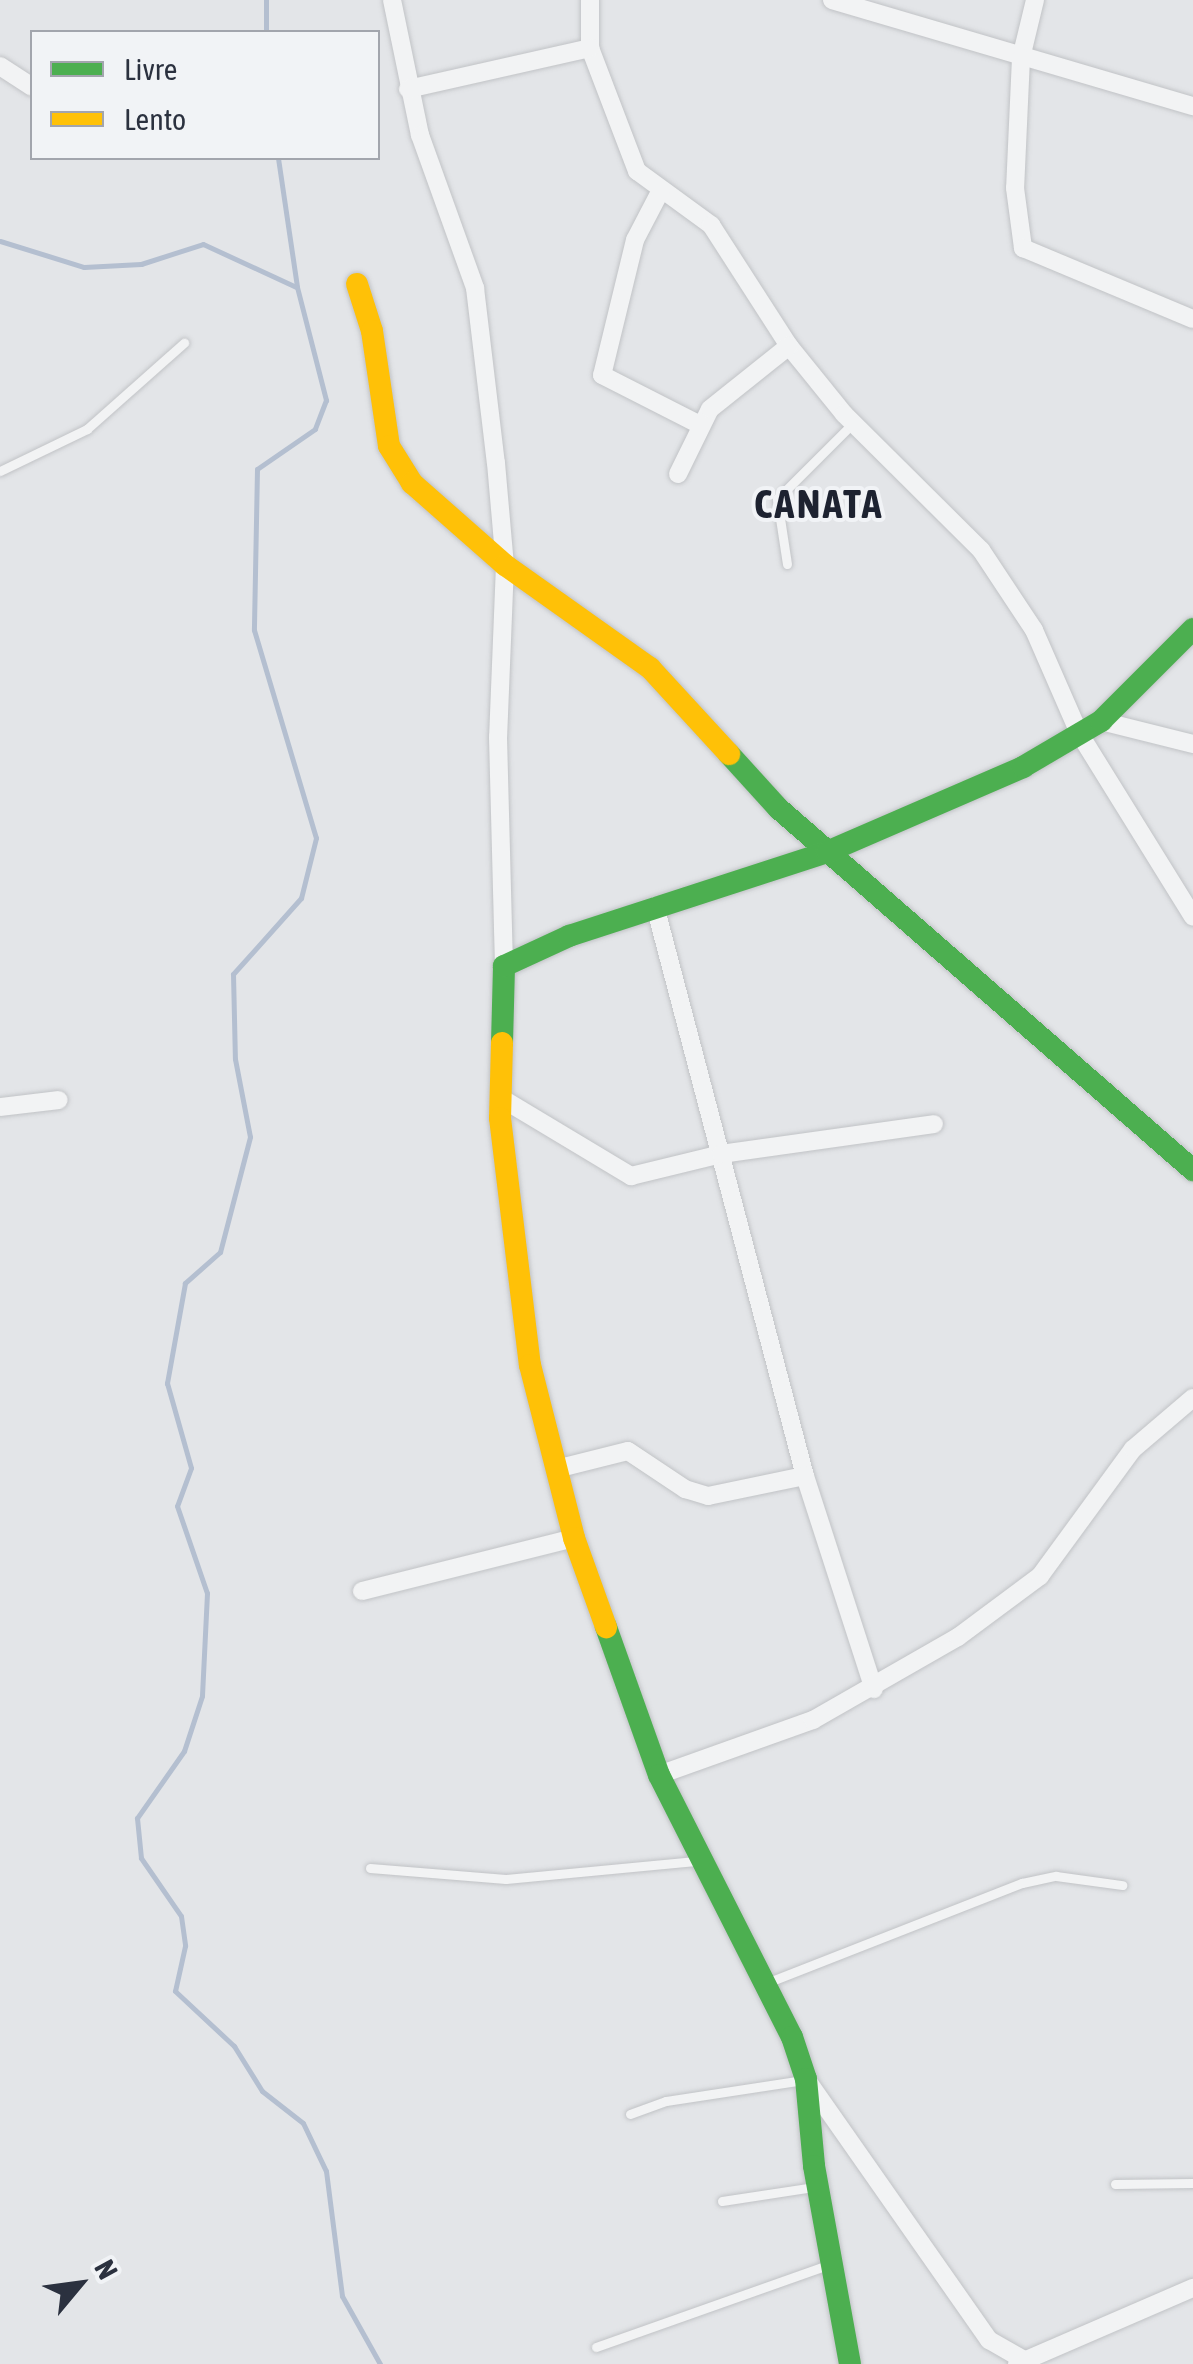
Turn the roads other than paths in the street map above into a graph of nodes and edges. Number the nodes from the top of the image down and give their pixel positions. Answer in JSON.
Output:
{"nodes":[{"id":1,"x":392,"y":0,"type":"edge"},
{"id":2,"x":590,"y":0,"type":"edge"},
{"id":3,"x":832,"y":0,"type":"edge"},
{"id":4,"x":1035,"y":0,"type":"edge"},
{"id":5,"x":890,"y":7,"type":"edge"},
{"id":6,"x":590,"y":48,"type":"junction"},
{"id":7,"x":1021,"y":58,"type":"junction"},
{"id":8,"x":0,"y":66,"type":"edge"},
{"id":9,"x":30,"y":86,"type":"edge"},
{"id":10,"x":408,"y":90,"type":"junction"},
{"id":11,"x":1193,"y":106,"type":"edge"},
{"id":12,"x":661,"y":190,"type":"junction"},
{"id":13,"x":357,"y":284,"type":"dead end"},
{"id":14,"x":1193,"y":319,"type":"edge"},
{"id":15,"x":184,"y":344,"type":"dead end"},
{"id":16,"x":788,"y":346,"type":"junction"},
{"id":17,"x":853,"y":423,"type":"junction"},
{"id":18,"x":698,"y":424,"type":"junction"},
{"id":19,"x":0,"y":471,"type":"edge"},
{"id":20,"x":678,"y":474,"type":"dead end"},
{"id":21,"x":786,"y":564,"type":"dead end"},
{"id":22,"x":505,"y":565,"type":"junction"},
{"id":23,"x":1193,"y":629,"type":"edge"},
{"id":24,"x":1101,"y":720,"type":"junction"},
{"id":25,"x":1080,"y":733,"type":"junction"},
{"id":26,"x":1193,"y":744,"type":"edge"},
{"id":27,"x":827,"y":852,"type":"junction"},
{"id":28,"x":655,"y":906,"type":"junction"},
{"id":29,"x":1193,"y":917,"type":"edge"},
{"id":30,"x":504,"y":966,"type":"junction"},
{"id":31,"x":501,"y":1098,"type":"junction"},
{"id":32,"x":59,"y":1100,"type":"dead end"},
{"id":33,"x":0,"y":1107,"type":"edge"},
{"id":34,"x":934,"y":1124,"type":"dead end"},
{"id":35,"x":721,"y":1154,"type":"junction"},
{"id":36,"x":1193,"y":1170,"type":"edge"},
{"id":37,"x":1193,"y":1398,"type":"edge"},
{"id":38,"x":556,"y":1469,"type":"junction"},
{"id":39,"x":805,"y":1476,"type":"junction"},
{"id":40,"x":574,"y":1538,"type":"junction"},
{"id":41,"x":362,"y":1591,"type":"dead end"},
{"id":42,"x":874,"y":1689,"type":"junction"},
{"id":43,"x":658,"y":1775,"type":"junction"},
{"id":44,"x":698,"y":1860,"type":"junction"},
{"id":45,"x":370,"y":1868,"type":"dead end"},
{"id":46,"x":1122,"y":1885,"type":"dead end"},
{"id":47,"x":766,"y":1983,"type":"junction"},
{"id":48,"x":806,"y":2079,"type":"junction"},
{"id":49,"x":630,"y":2114,"type":"dead end"},
{"id":50,"x":1115,"y":2184,"type":"dead end"},
{"id":51,"x":1193,"y":2184,"type":"edge"},
{"id":52,"x":817,"y":2186,"type":"junction"},
{"id":53,"x":722,"y":2200,"type":"dead end"},
{"id":54,"x":830,"y":2264,"type":"junction"},
{"id":55,"x":1193,"y":2288,"type":"edge"},
{"id":56,"x":596,"y":2347,"type":"dead end"},
{"id":57,"x":1020,"y":2362,"type":"edge"},
{"id":58,"x":850,"y":2364,"type":"edge"}],
"edges":[{"from":1,"to":10,"type":"street"},
{"from":2,"to":6,"type":"street"},
{"from":3,"to":5,"type":"street"},
{"from":4,"to":7,"type":"street"},
{"from":5,"to":7,"type":"street"},
{"from":6,"to":10,"type":"street"},
{"from":6,"to":12,"type":"street"},
{"from":7,"to":11,"type":"street"},
{"from":7,"to":14,"type":"street"},
{"from":8,"to":9,"type":"street"},
{"from":10,"to":22,"type":"street"},
{"from":12,"to":16,"type":"street"},
{"from":12,"to":18,"type":"street"},
{"from":13,"to":22,"type":"street"},
{"from":15,"to":19,"type":"lane"},
{"from":16,"to":17,"type":"street"},
{"from":16,"to":18,"type":"street"},
{"from":17,"to":21,"type":"lane"},
{"from":17,"to":25,"type":"street"},
{"from":18,"to":20,"type":"street"},
{"from":22,"to":27,"type":"street"},
{"from":22,"to":30,"type":"street"},
{"from":23,"to":24,"type":"street"},
{"from":24,"to":25,"type":"street"},
{"from":24,"to":26,"type":"street"},
{"from":25,"to":27,"type":"street"},
{"from":25,"to":29,"type":"street"},
{"from":27,"to":28,"type":"street"},
{"from":27,"to":36,"type":"street"},
{"from":28,"to":30,"type":"street"},
{"from":28,"to":35,"type":"street"},
{"from":30,"to":31,"type":"street"},
{"from":31,"to":35,"type":"street"},
{"from":31,"to":38,"type":"street"},
{"from":32,"to":33,"type":"street"},
{"from":34,"to":35,"type":"street"},
{"from":35,"to":39,"type":"street"},
{"from":37,"to":42,"type":"street"},
{"from":38,"to":39,"type":"street"},
{"from":38,"to":40,"type":"street"},
{"from":39,"to":42,"type":"street"},
{"from":40,"to":41,"type":"street"},
{"from":40,"to":43,"type":"street"},
{"from":42,"to":43,"type":"street"},
{"from":43,"to":44,"type":"street"},
{"from":44,"to":45,"type":"lane"},
{"from":44,"to":47,"type":"street"},
{"from":46,"to":47,"type":"lane"},
{"from":47,"to":48,"type":"street"},
{"from":48,"to":49,"type":"lane"},
{"from":48,"to":52,"type":"street"},
{"from":48,"to":57,"type":"street"},
{"from":50,"to":51,"type":"lane"},
{"from":52,"to":53,"type":"lane"},
{"from":52,"to":54,"type":"street"},
{"from":54,"to":56,"type":"lane"},
{"from":54,"to":58,"type":"street"},
{"from":55,"to":57,"type":"street"}]}
